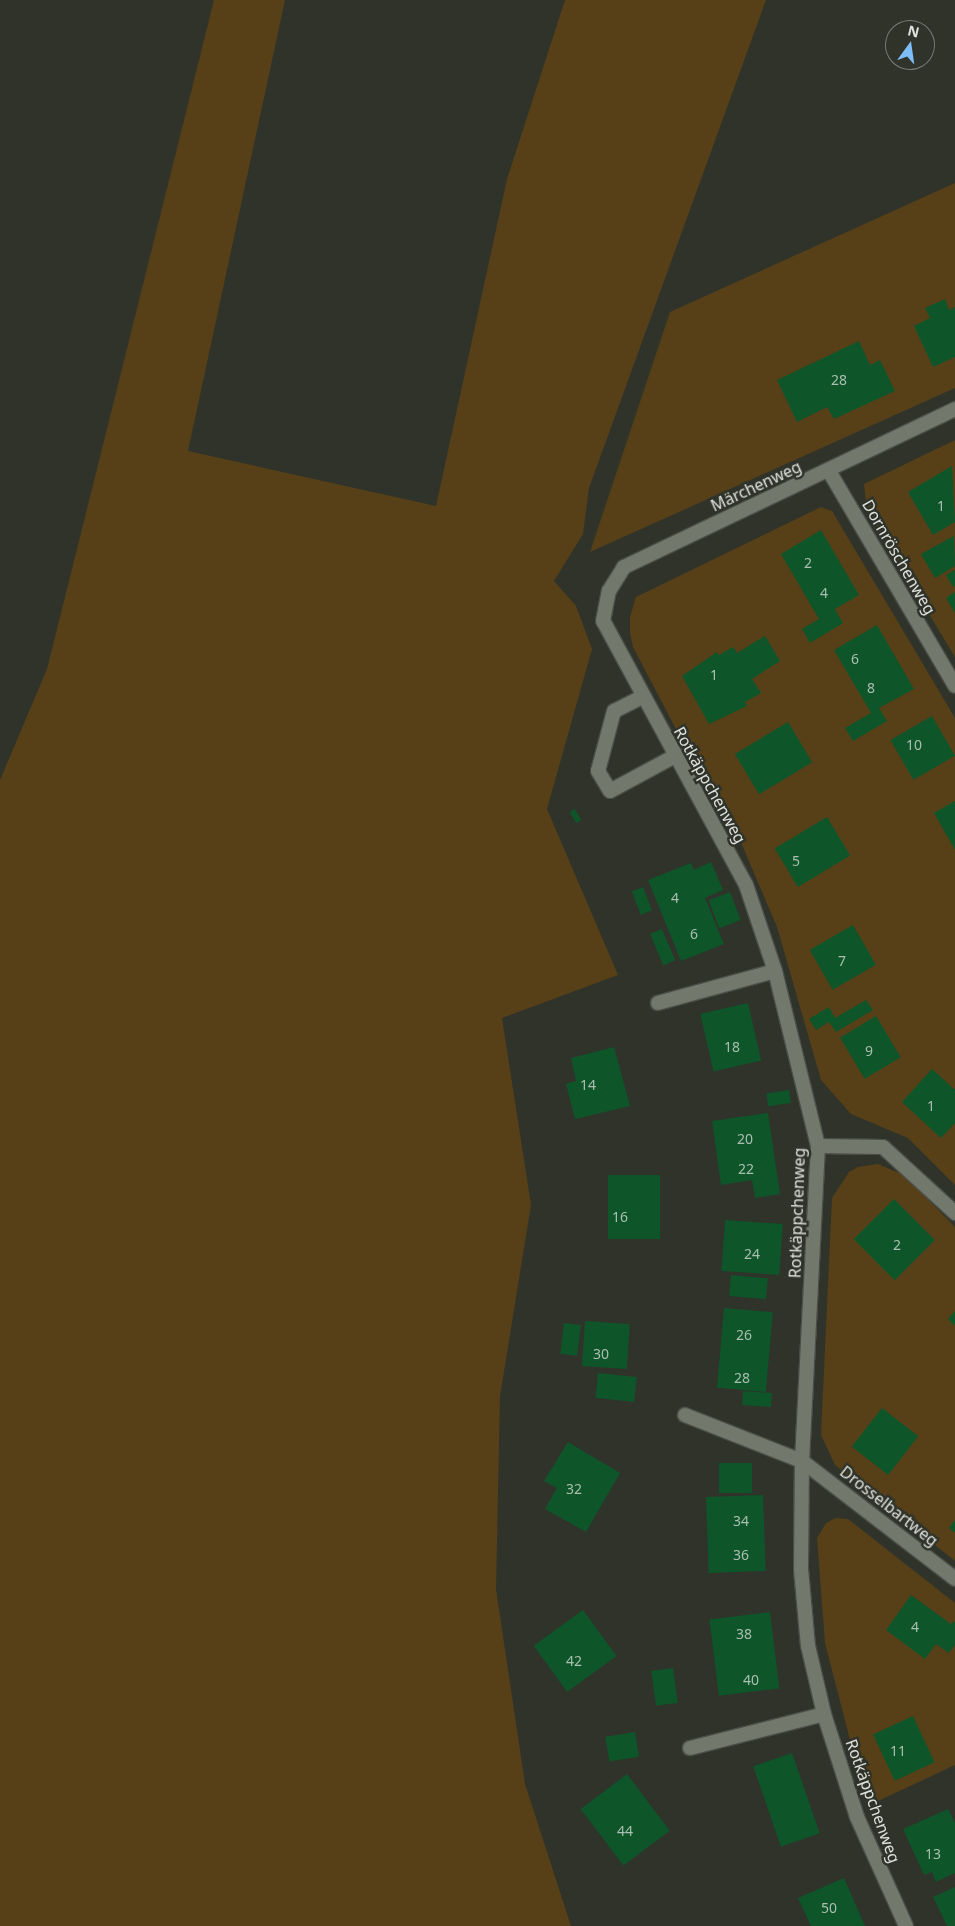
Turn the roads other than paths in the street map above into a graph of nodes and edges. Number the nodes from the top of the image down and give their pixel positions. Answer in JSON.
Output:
{"nodes":[{"id":1,"x":955,"y":409,"type":"edge"},
{"id":2,"x":829,"y":471,"type":"junction"},
{"id":3,"x":603,"y":621,"type":"joint"},
{"id":4,"x":955,"y":686,"type":"edge"},
{"id":5,"x":642,"y":697,"type":"junction"},
{"id":6,"x":675,"y":756,"type":"junction"},
{"id":7,"x":775,"y":971,"type":"junction"},
{"id":8,"x":658,"y":1003,"type":"dead end"},
{"id":9,"x":818,"y":1146,"type":"junction"},
{"id":10,"x":955,"y":1213,"type":"edge"},
{"id":11,"x":685,"y":1415,"type":"dead end"},
{"id":12,"x":802,"y":1461,"type":"junction"},
{"id":13,"x":955,"y":1579,"type":"edge"},
{"id":14,"x":824,"y":1714,"type":"junction"},
{"id":15,"x":690,"y":1748,"type":"dead end"},
{"id":16,"x":906,"y":1926,"type":"edge"}],
"edges":[{"from":1,"to":2,"type":"street","name":"Märchenweg"},
{"from":2,"to":3,"type":"street","name":"Märchenweg"},
{"from":2,"to":4,"type":"street","name":"Dornröschenweg"},
{"from":3,"to":5,"type":"street","name":"Rotkäppchenweg"},
{"from":5,"to":6,"type":"street","name":"Rotkäppchenweg"},
{"from":5,"to":6,"type":"street"},
{"from":6,"to":7,"type":"street","name":"Rotkäppchenweg"},
{"from":7,"to":8,"type":"street"},
{"from":7,"to":9,"type":"street","name":"Rotkäppchenweg"},
{"from":9,"to":10,"type":"street"},
{"from":9,"to":12,"type":"street","name":"Rotkäppchenweg"},
{"from":11,"to":12,"type":"street"},
{"from":12,"to":13,"type":"street","name":"Drosselbartweg"},
{"from":12,"to":14,"type":"street","name":"Rotkäppchenweg"},
{"from":14,"to":15,"type":"street"},
{"from":14,"to":16,"type":"street","name":"Rotkäppchenweg"}]}
